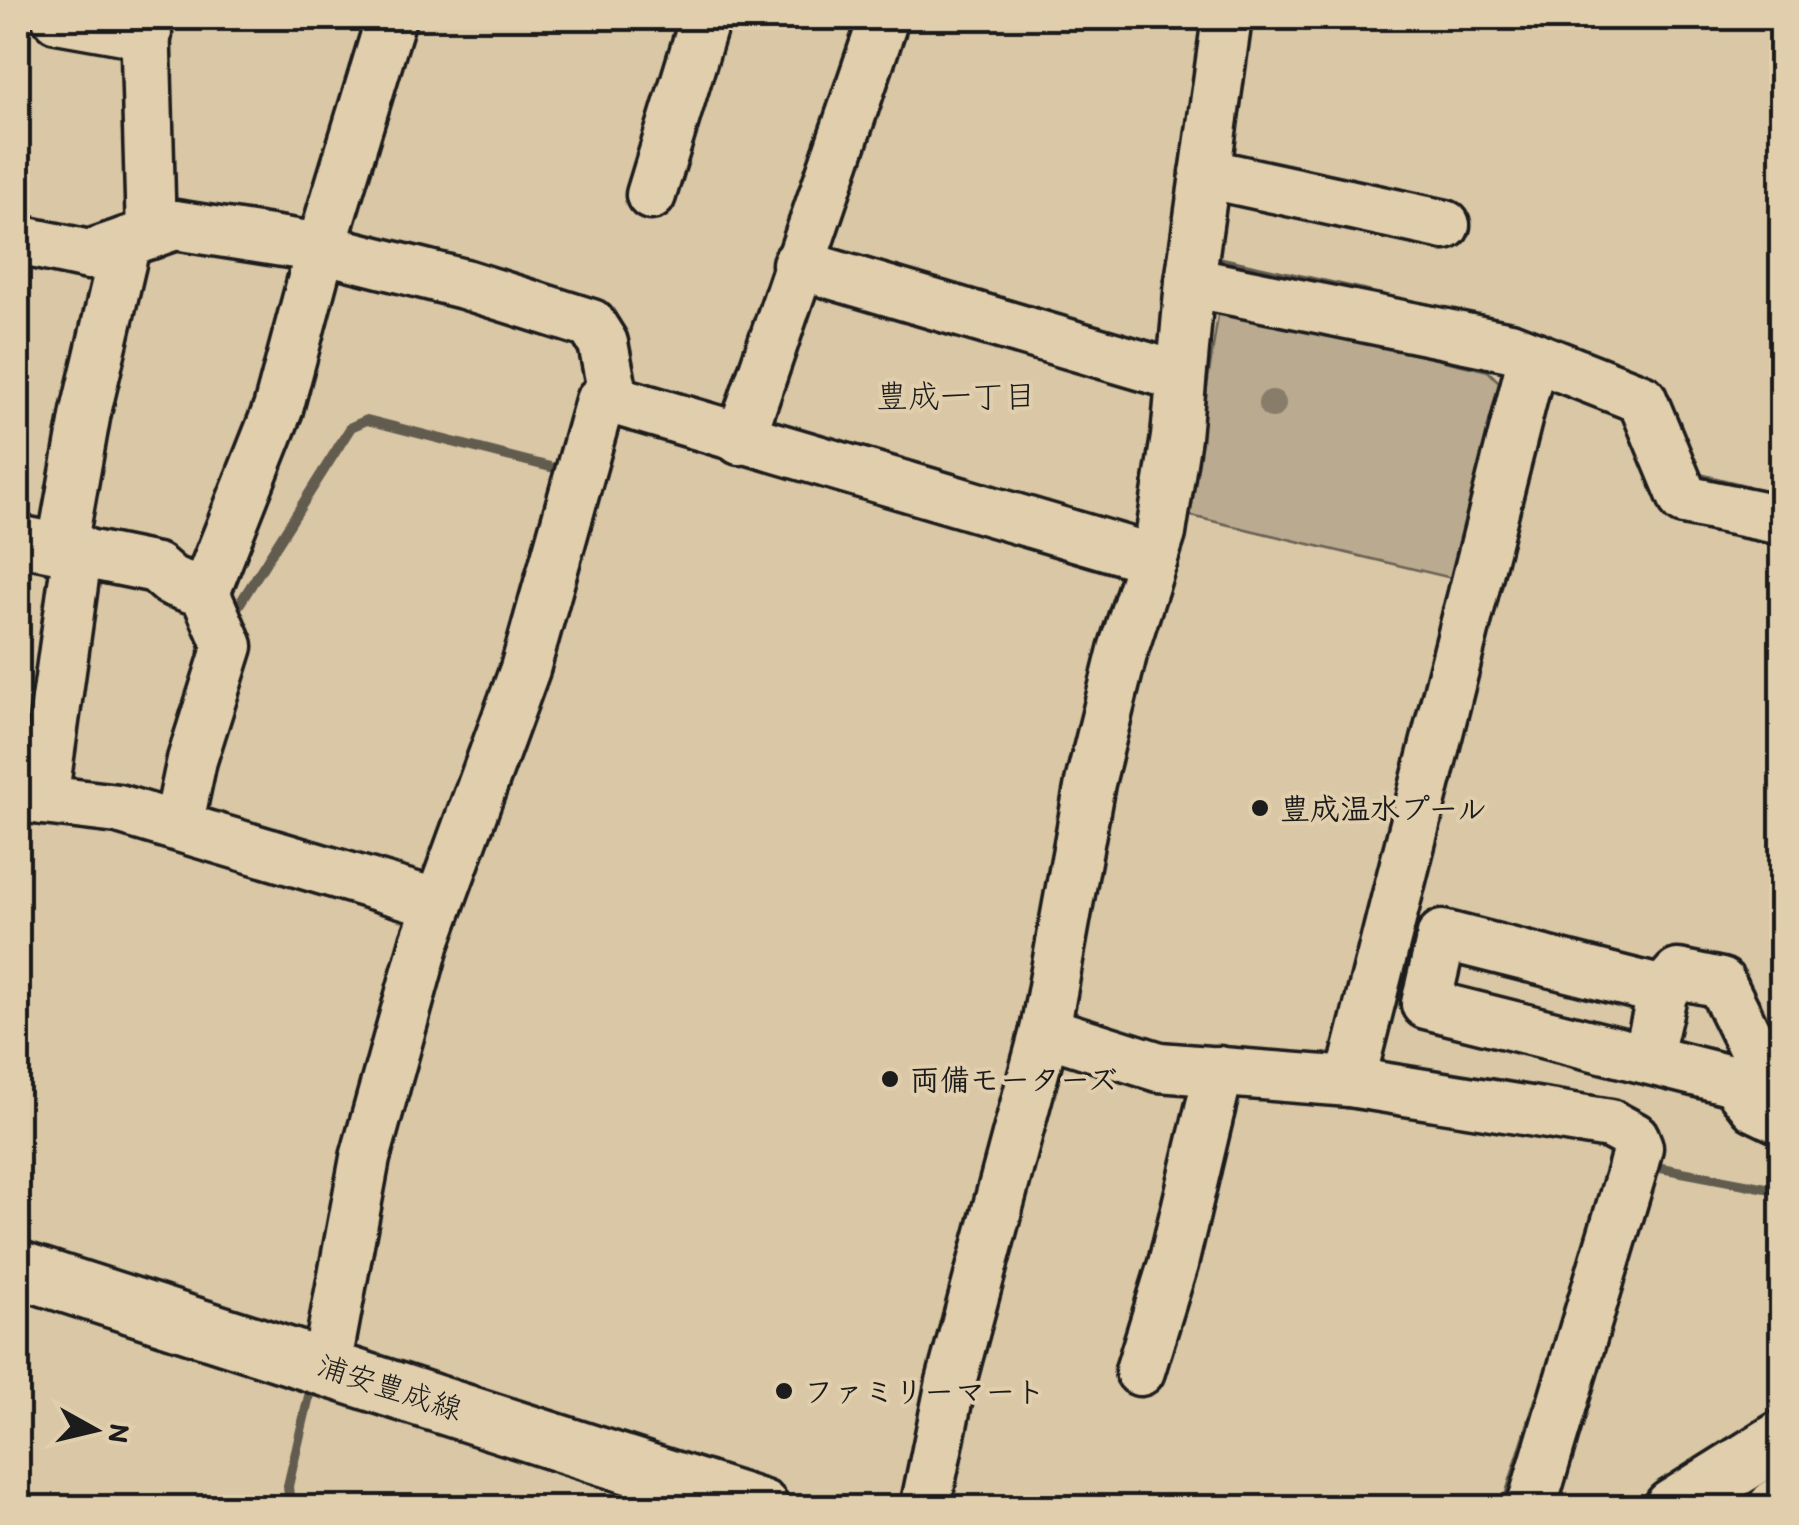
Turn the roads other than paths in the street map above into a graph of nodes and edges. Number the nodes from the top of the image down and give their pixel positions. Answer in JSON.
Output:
{"nodes":[{"id":1,"x":57,"y":18,"type":"edge"},
{"id":2,"x":391,"y":18,"type":"edge"},
{"id":3,"x":705,"y":18,"type":"edge"},
{"id":4,"x":1227,"y":18,"type":"edge"},
{"id":5,"x":881,"y":27,"type":"dead end"},
{"id":6,"x":141,"y":29,"type":"edge"},
{"id":7,"x":1205,"y":173,"type":"junction"},
{"id":8,"x":651,"y":195,"type":"dead end"},
{"id":9,"x":1445,"y":225,"type":"dead end"},
{"id":10,"x":138,"y":238,"type":"junction"},
{"id":11,"x":18,"y":240,"type":"edge"},
{"id":12,"x":321,"y":248,"type":"junction"},
{"id":13,"x":797,"y":264,"type":"junction"},
{"id":14,"x":1192,"y":265,"type":"junction"},
{"id":15,"x":1533,"y":356,"type":"junction"},
{"id":16,"x":1169,"y":373,"type":"junction"},
{"id":17,"x":612,"y":391,"type":"junction"},
{"id":18,"x":743,"y":430,"type":"junction"},
{"id":19,"x":1782,"y":520,"type":"edge"},
{"id":20,"x":52,"y":545,"type":"edge"},
{"id":21,"x":1154,"y":560,"type":"junction"},
{"id":22,"x":217,"y":616,"type":"junction"},
{"id":23,"x":38,"y":790,"type":"edge"},
{"id":24,"x":178,"y":826,"type":"junction"},
{"id":25,"x":429,"y":901,"type":"junction"},
{"id":26,"x":1663,"y":991,"type":"junction"},
{"id":27,"x":1372,"y":992,"type":"junction"},
{"id":28,"x":1426,"y":1004,"type":"junction"},
{"id":29,"x":1045,"y":1032,"type":"junction"},
{"id":30,"x":1638,"y":1057,"type":"junction"},
{"id":31,"x":1782,"y":1066,"type":"edge"},
{"id":32,"x":1219,"y":1071,"type":"junction"},
{"id":33,"x":1350,"y":1082,"type":"junction"},
{"id":34,"x":1782,"y":1120,"type":"edge"},
{"id":35,"x":1626,"y":1151,"type":"junction"},
{"id":36,"x":20,"y":1278,"type":"edge"},
{"id":37,"x":326,"y":1367,"type":"junction"},
{"id":38,"x":1140,"y":1371,"type":"dead end"},
{"id":39,"x":1782,"y":1439,"type":"edge"},
{"id":40,"x":761,"y":1508,"type":"edge"},
{"id":41,"x":925,"y":1508,"type":"edge"},
{"id":42,"x":1531,"y":1508,"type":"edge"},
{"id":43,"x":1672,"y":1508,"type":"edge"}],
"edges":[{"from":1,"to":6,"type":"street"},
{"from":2,"to":12,"type":"street"},
{"from":3,"to":8,"type":"street"},
{"from":4,"to":7,"type":"street"},
{"from":5,"to":13,"type":"street"},
{"from":6,"to":10,"type":"street"},
{"from":7,"to":9,"type":"street"},
{"from":7,"to":14,"type":"street"},
{"from":10,"to":11,"type":"street"},
{"from":10,"to":12,"type":"street"},
{"from":10,"to":20,"type":"street"},
{"from":12,"to":17,"type":"street"},
{"from":12,"to":22,"type":"street"},
{"from":13,"to":16,"type":"street"},
{"from":13,"to":18,"type":"street"},
{"from":14,"to":15,"type":"street"},
{"from":14,"to":16,"type":"street"},
{"from":15,"to":19,"type":"street"},
{"from":15,"to":27,"type":"street"},
{"from":16,"to":21,"type":"street"},
{"from":17,"to":18,"type":"street"},
{"from":17,"to":25,"type":"street"},
{"from":18,"to":21,"type":"street"},
{"from":20,"to":22,"type":"street"},
{"from":20,"to":23,"type":"street"},
{"from":21,"to":29,"type":"street"},
{"from":22,"to":24,"type":"street"},
{"from":23,"to":24,"type":"street"},
{"from":24,"to":25,"type":"street"},
{"from":25,"to":37,"type":"street"},
{"from":26,"to":28,"type":"street"},
{"from":26,"to":30,"type":"street"},
{"from":26,"to":31,"type":"street"},
{"from":27,"to":28,"type":"street"},
{"from":27,"to":33,"type":"street"},
{"from":28,"to":30,"type":"street"},
{"from":29,"to":32,"type":"street"},
{"from":29,"to":41,"type":"street"},
{"from":30,"to":34,"type":"street"},
{"from":30,"to":35,"type":"street"},
{"from":32,"to":33,"type":"street"},
{"from":32,"to":38,"type":"street"},
{"from":33,"to":35,"type":"street"},
{"from":35,"to":42,"type":"street"},
{"from":36,"to":37,"type":"main road","name":"浦安豊成線"},
{"from":37,"to":40,"type":"main road","name":"浦安豊成線"},
{"from":39,"to":43,"type":"main road"}]}
